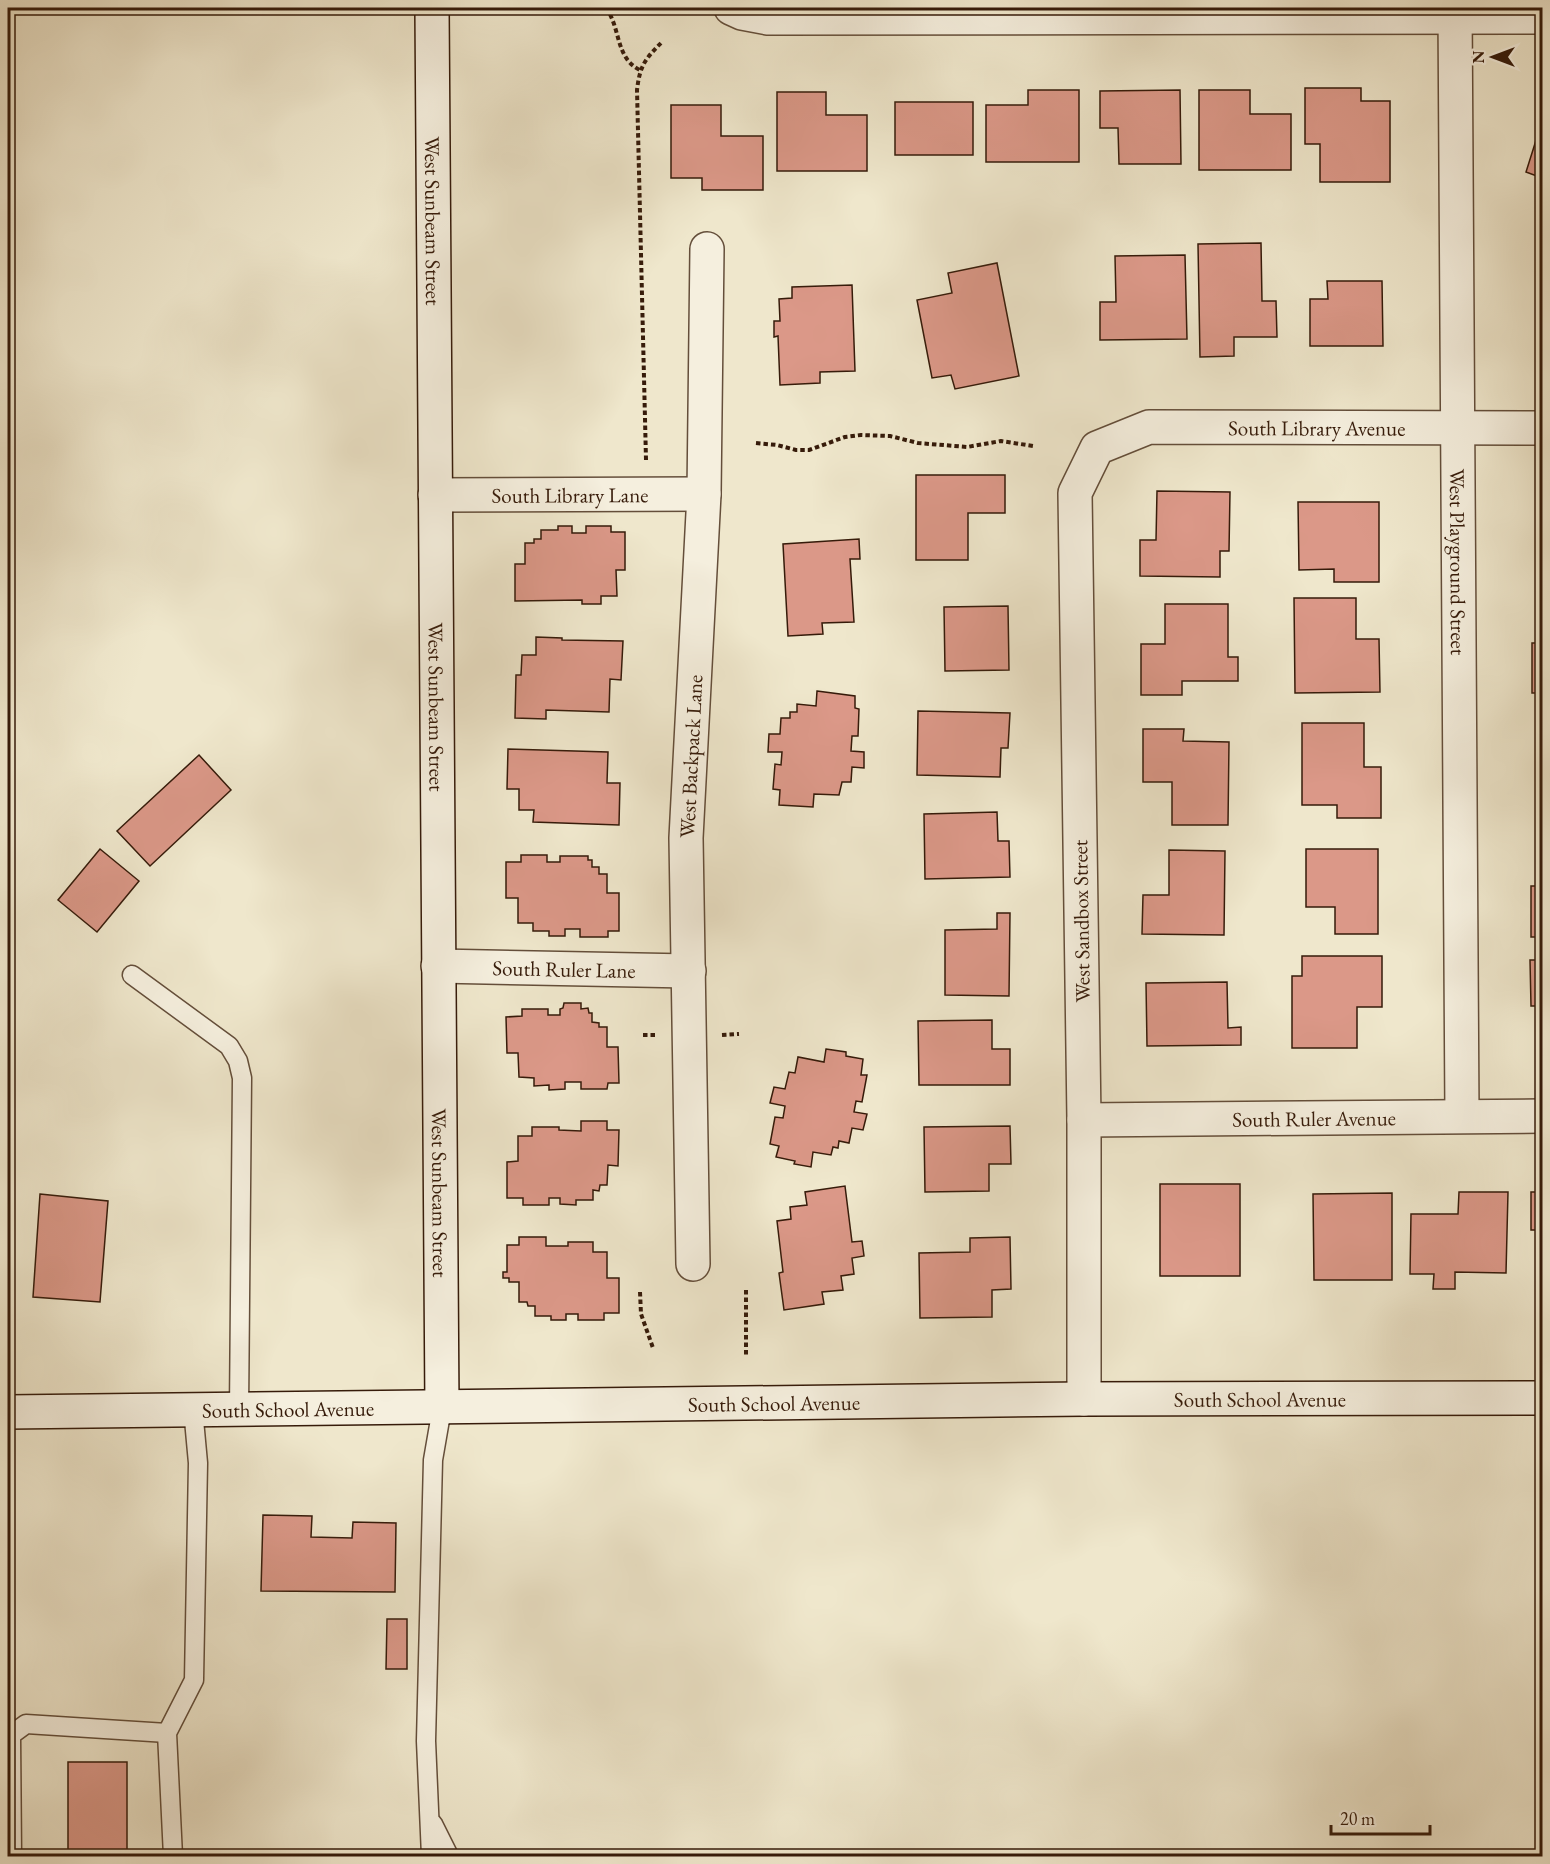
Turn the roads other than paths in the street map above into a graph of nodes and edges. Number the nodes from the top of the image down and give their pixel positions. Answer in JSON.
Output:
{"nodes":[{"id":1,"x":432,"y":8,"type":"edge"},
{"id":2,"x":731,"y":8,"type":"edge"},
{"id":3,"x":1455,"y":12,"type":"edge"},
{"id":4,"x":1542,"y":17,"type":"edge"},
{"id":5,"x":707,"y":249,"type":"dead end"},
{"id":6,"x":1458,"y":428,"type":"junction"},
{"id":7,"x":1542,"y":428,"type":"edge"},
{"id":8,"x":1097,"y":448,"type":"joint"},
{"id":9,"x":704,"y":494,"type":"junction"},
{"id":10,"x":435,"y":495,"type":"junction"},
{"id":11,"x":438,"y":966,"type":"junction"},
{"id":12,"x":688,"y":971,"type":"junction"},
{"id":13,"x":132,"y":975,"type":"dead end"},
{"id":14,"x":1462,"y":1116,"type":"junction"},
{"id":15,"x":1542,"y":1116,"type":"edge"},
{"id":16,"x":1084,"y":1120,"type":"junction"},
{"id":17,"x":693,"y":1264,"type":"dead end"},
{"id":18,"x":1542,"y":1398,"type":"edge"},
{"id":19,"x":1084,"y":1399,"type":"junction"},
{"id":20,"x":442,"y":1408,"type":"junction"},
{"id":21,"x":193,"y":1409,"type":"junction"},
{"id":22,"x":239,"y":1410,"type":"junction"},
{"id":23,"x":8,"y":1412,"type":"edge"},
{"id":24,"x":167,"y":1733,"type":"junction"},
{"id":25,"x":429,"y":1817,"type":"junction"},
{"id":26,"x":12,"y":1857,"type":"edge"},
{"id":27,"x":173,"y":1857,"type":"edge"},
{"id":28,"x":431,"y":1857,"type":"edge"},
{"id":29,"x":449,"y":1857,"type":"edge"}],
"edges":[{"from":1,"to":10,"type":"street","name":"West Sunbeam Street"},
{"from":2,"to":3,"type":"street"},
{"from":3,"to":4,"type":"street"},
{"from":3,"to":6,"type":"street","name":"West Playground Street"},
{"from":5,"to":9,"type":"street","name":"West Backpack Lane"},
{"from":6,"to":7,"type":"street","name":"South Library Avenue"},
{"from":6,"to":8,"type":"street","name":"South Library Avenue"},
{"from":6,"to":14,"type":"street","name":"West Playground Street"},
{"from":8,"to":16,"type":"street","name":"West Sandbox Street"},
{"from":9,"to":10,"type":"street","name":"South Library Lane"},
{"from":9,"to":12,"type":"street","name":"West Backpack Lane"},
{"from":10,"to":11,"type":"street","name":"West Sunbeam Street"},
{"from":11,"to":12,"type":"street","name":"South Ruler Lane"},
{"from":11,"to":20,"type":"street","name":"West Sunbeam Street"},
{"from":12,"to":17,"type":"street","name":"West Backpack Lane"},
{"from":13,"to":22,"type":"lane"},
{"from":14,"to":15,"type":"street","name":"South Ruler Avenue"},
{"from":14,"to":16,"type":"street","name":"South Ruler Avenue"},
{"from":16,"to":19,"type":"street","name":"West Sandbox Street"},
{"from":18,"to":19,"type":"street","name":"South School Avenue"},
{"from":19,"to":20,"type":"street","name":"South School Avenue"},
{"from":20,"to":22,"type":"street","name":"South School Avenue"},
{"from":20,"to":25,"type":"lane"},
{"from":21,"to":22,"type":"street","name":"South School Avenue"},
{"from":21,"to":23,"type":"street","name":"South School Avenue"},
{"from":21,"to":24,"type":"lane"},
{"from":24,"to":26,"type":"lane"},
{"from":24,"to":27,"type":"lane"},
{"from":25,"to":28,"type":"lane"},
{"from":25,"to":29,"type":"lane"}]}
